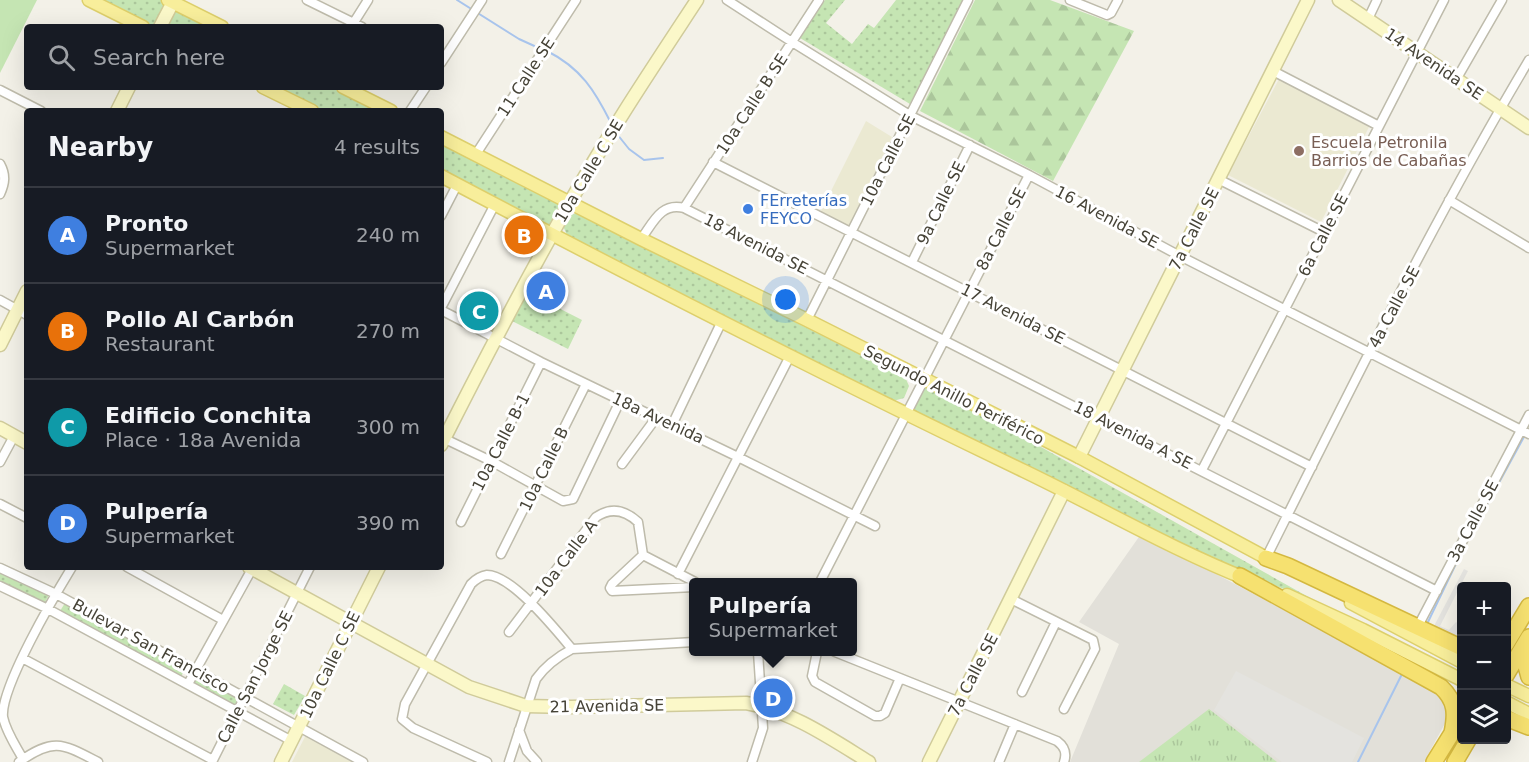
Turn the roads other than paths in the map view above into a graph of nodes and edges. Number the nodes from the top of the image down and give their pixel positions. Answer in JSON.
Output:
{"nodes":[{"id":1,"x":89,"y":0,"type":"edge"},
{"id":2,"x":307,"y":0,"type":"edge"},
{"id":3,"x":368,"y":0,"type":"edge"},
{"id":4,"x":576,"y":0,"type":"edge"},
{"id":5,"x":697,"y":0,"type":"edge"},
{"id":6,"x":727,"y":0,"type":"edge"},
{"id":7,"x":819,"y":0,"type":"edge"},
{"id":8,"x":968,"y":0,"type":"edge"},
{"id":9,"x":1070,"y":0,"type":"edge"},
{"id":10,"x":1118,"y":0,"type":"edge"},
{"id":11,"x":1308,"y":0,"type":"edge"},
{"id":12,"x":1339,"y":0,"type":"edge"},
{"id":13,"x":1377,"y":0,"type":"edge"},
{"id":14,"x":1444,"y":0,"type":"edge"},
{"id":15,"x":1502,"y":0,"type":"edge"},
{"id":16,"x":172,"y":1,"type":"edge"},
{"id":17,"x":481,"y":2,"type":"edge"},
{"id":18,"x":1368,"y":19,"type":"junction"},
{"id":19,"x":137,"y":24,"type":"edge"},
{"id":20,"x":161,"y":24,"type":"edge"},
{"id":21,"x":216,"y":24,"type":"edge"},
{"id":22,"x":352,"y":24,"type":"edge"},
{"id":23,"x":357,"y":24,"type":"edge"},
{"id":24,"x":792,"y":42,"type":"junction"},
{"id":25,"x":1417,"y":51,"type":"junction"},
{"id":26,"x":444,"y":58,"type":"edge"},
{"id":27,"x":1529,"y":60,"type":"edge"},
{"id":28,"x":1273,"y":71,"type":"junction"},
{"id":29,"x":1457,"y":78,"type":"junction"},
{"id":30,"x":0,"y":90,"type":"edge"},
{"id":31,"x":128,"y":90,"type":"edge"},
{"id":32,"x":270,"y":90,"type":"edge"},
{"id":33,"x":349,"y":90,"type":"edge"},
{"id":34,"x":424,"y":90,"type":"edge"},
{"id":35,"x":35,"y":108,"type":"edge"},
{"id":36,"x":118,"y":108,"type":"edge"},
{"id":37,"x":306,"y":108,"type":"edge"},
{"id":38,"x":385,"y":108,"type":"edge"},
{"id":39,"x":412,"y":108,"type":"edge"},
{"id":40,"x":1501,"y":109,"type":"junction"},
{"id":41,"x":912,"y":116,"type":"junction"},
{"id":42,"x":1379,"y":126,"type":"junction"},
{"id":43,"x":1529,"y":128,"type":"edge"},
{"id":44,"x":444,"y":138,"type":"edge"},
{"id":45,"x":970,"y":145,"type":"junction"},
{"id":46,"x":476,"y":154,"type":"junction"},
{"id":47,"x":714,"y":162,"type":"junction"},
{"id":48,"x":2,"y":168,"type":"edge"},
{"id":49,"x":1029,"y":175,"type":"junction"},
{"id":50,"x":444,"y":178,"type":"edge"},
{"id":51,"x":1218,"y":179,"type":"junction"},
{"id":52,"x":457,"y":185,"type":"junction"},
{"id":53,"x":0,"y":194,"type":"edge"},
{"id":54,"x":1449,"y":200,"type":"junction"},
{"id":55,"x":569,"y":202,"type":"junction"},
{"id":56,"x":495,"y":204,"type":"junction"},
{"id":57,"x":684,"y":208,"type":"junction"},
{"id":58,"x":444,"y":210,"type":"edge"},
{"id":59,"x":852,"y":232,"type":"junction"},
{"id":60,"x":1324,"y":232,"type":"junction"},
{"id":61,"x":552,"y":234,"type":"junction"},
{"id":62,"x":641,"y":239,"type":"junction"},
{"id":63,"x":1529,"y":248,"type":"edge"},
{"id":64,"x":1180,"y":256,"type":"junction"},
{"id":65,"x":912,"y":262,"type":"junction"},
{"id":66,"x":828,"y":280,"type":"junction"},
{"id":67,"x":969,"y":291,"type":"junction"},
{"id":68,"x":0,"y":300,"type":"edge"},
{"id":69,"x":444,"y":303,"type":"edge"},
{"id":70,"x":1284,"y":309,"type":"junction"},
{"id":71,"x":444,"y":311,"type":"edge"},
{"id":72,"x":22,"y":312,"type":"edge"},
{"id":73,"x":807,"y":320,"type":"junction"},
{"id":74,"x":722,"y":321,"type":"junction"},
{"id":75,"x":495,"y":338,"type":"junction"},
{"id":76,"x":945,"y":339,"type":"junction"},
{"id":77,"x":0,"y":345,"type":"edge"},
{"id":78,"x":1370,"y":353,"type":"junction"},
{"id":79,"x":790,"y":356,"type":"junction"},
{"id":80,"x":541,"y":362,"type":"junction"},
{"id":81,"x":1123,"y":370,"type":"junction"},
{"id":82,"x":923,"y":380,"type":"junction"},
{"id":83,"x":586,"y":384,"type":"junction"},
{"id":84,"x":620,"y":401,"type":"junction"},
{"id":85,"x":906,"y":414,"type":"junction"},
{"id":86,"x":1529,"y":415,"type":"edge"},
{"id":87,"x":656,"y":418,"type":"junction"},
{"id":88,"x":1099,"y":418,"type":"junction"},
{"id":89,"x":1226,"y":423,"type":"junction"},
{"id":90,"x":672,"y":425,"type":"junction"},
{"id":91,"x":0,"y":428,"type":"edge"},
{"id":92,"x":1525,"y":432,"type":"edge"},
{"id":93,"x":14,"y":436,"type":"junction"},
{"id":94,"x":444,"y":436,"type":"edge"},
{"id":95,"x":24,"y":441,"type":"edge"},
{"id":96,"x":444,"y":441,"type":"edge"},
{"id":97,"x":738,"y":457,"type":"junction"},
{"id":98,"x":1079,"y":457,"type":"junction"},
{"id":99,"x":491,"y":461,"type":"junction"},
{"id":100,"x":0,"y":462,"type":"edge"},
{"id":101,"x":622,"y":464,"type":"dead end"},
{"id":102,"x":1312,"y":466,"type":"junction"},
{"id":103,"x":1202,"y":470,"type":"junction"},
{"id":104,"x":536,"y":486,"type":"junction"},
{"id":105,"x":1064,"y":491,"type":"junction"},
{"id":106,"x":0,"y":504,"type":"edge"},
{"id":107,"x":854,"y":515,"type":"junction"},
{"id":108,"x":1288,"y":515,"type":"junction"},
{"id":109,"x":24,"y":516,"type":"edge"},
{"id":110,"x":461,"y":522,"type":"dead end"},
{"id":111,"x":875,"y":526,"type":"dead end"},
{"id":112,"x":501,"y":554,"type":"dead end"},
{"id":113,"x":643,"y":555,"type":"junction"},
{"id":114,"x":1266,"y":558,"type":"junction"},
{"id":115,"x":0,"y":568,"type":"edge"},
{"id":116,"x":70,"y":570,"type":"edge"},
{"id":117,"x":132,"y":570,"type":"edge"},
{"id":118,"x":249,"y":570,"type":"edge"},
{"id":119,"x":254,"y":570,"type":"edge"},
{"id":120,"x":308,"y":570,"type":"edge"},
{"id":121,"x":378,"y":570,"type":"edge"},
{"id":122,"x":678,"y":574,"type":"junction"},
{"id":123,"x":1240,"y":576,"type":"junction"},
{"id":124,"x":822,"y":578,"type":"edge"},
{"id":125,"x":689,"y":579,"type":"edge"},
{"id":126,"x":0,"y":586,"type":"edge"},
{"id":127,"x":689,"y":587,"type":"edge"},
{"id":128,"x":1437,"y":591,"type":"junction"},
{"id":129,"x":297,"y":592,"type":"junction"},
{"id":130,"x":56,"y":594,"type":"junction"},
{"id":131,"x":1011,"y":599,"type":"junction"},
{"id":132,"x":532,"y":603,"type":"junction"},
{"id":133,"x":1529,"y":606,"type":"edge"},
{"id":134,"x":48,"y":609,"type":"junction"},
{"id":135,"x":223,"y":620,"type":"junction"},
{"id":136,"x":1056,"y":622,"type":"junction"},
{"id":137,"x":351,"y":623,"type":"junction"},
{"id":138,"x":1417,"y":628,"type":"junction"},
{"id":139,"x":509,"y":632,"type":"dead end"},
{"id":140,"x":1511,"y":636,"type":"edge"},
{"id":141,"x":1529,"y":637,"type":"edge"},
{"id":142,"x":689,"y":642,"type":"edge"},
{"id":143,"x":1457,"y":646,"type":"edge"},
{"id":144,"x":1529,"y":646,"type":"edge"},
{"id":145,"x":572,"y":649,"type":"junction"},
{"id":146,"x":758,"y":656,"type":"edge"},
{"id":147,"x":816,"y":656,"type":"edge"},
{"id":148,"x":847,"y":656,"type":"edge"},
{"id":149,"x":22,"y":658,"type":"junction"},
{"id":150,"x":1457,"y":660,"type":"edge"},
{"id":151,"x":427,"y":665,"type":"junction"},
{"id":152,"x":196,"y":671,"type":"junction"},
{"id":153,"x":1511,"y":676,"type":"edge"},
{"id":154,"x":900,"y":678,"type":"junction"},
{"id":155,"x":1457,"y":678,"type":"edge"},
{"id":156,"x":1529,"y":678,"type":"edge"},
{"id":157,"x":188,"y":684,"type":"junction"},
{"id":158,"x":1511,"y":684,"type":"edge"},
{"id":159,"x":1022,"y":692,"type":"dead end"},
{"id":160,"x":1529,"y":696,"type":"edge"},
{"id":161,"x":245,"y":698,"type":"junction"},
{"id":162,"x":959,"y":701,"type":"junction"},
{"id":163,"x":1511,"y":705,"type":"edge"},
{"id":164,"x":526,"y":706,"type":"junction"},
{"id":165,"x":760,"y":706,"type":"junction"},
{"id":166,"x":1064,"y":709,"type":"dead end"},
{"id":167,"x":238,"y":711,"type":"junction"},
{"id":168,"x":1529,"y":714,"type":"edge"},
{"id":169,"x":1511,"y":720,"type":"edge"},
{"id":170,"x":1015,"y":724,"type":"junction"},
{"id":171,"x":1457,"y":725,"type":"edge"},
{"id":172,"x":299,"y":727,"type":"junction"},
{"id":173,"x":1529,"y":727,"type":"edge"},
{"id":174,"x":519,"y":729,"type":"junction"},
{"id":175,"x":1452,"y":733,"type":"junction"},
{"id":176,"x":292,"y":741,"type":"junction"},
{"id":177,"x":1466,"y":744,"type":"edge"},
{"id":178,"x":21,"y":760,"type":"edge"},
{"id":179,"x":213,"y":761,"type":"edge"},
{"id":180,"x":98,"y":762,"type":"edge"},
{"id":181,"x":281,"y":762,"type":"edge"},
{"id":182,"x":363,"y":762,"type":"edge"},
{"id":183,"x":487,"y":762,"type":"edge"},
{"id":184,"x":509,"y":762,"type":"edge"},
{"id":185,"x":537,"y":762,"type":"edge"},
{"id":186,"x":752,"y":762,"type":"edge"},
{"id":187,"x":869,"y":762,"type":"edge"},
{"id":188,"x":929,"y":762,"type":"edge"},
{"id":189,"x":999,"y":762,"type":"edge"},
{"id":190,"x":1064,"y":762,"type":"edge"},
{"id":191,"x":1434,"y":762,"type":"edge"},
{"id":192,"x":1455,"y":762,"type":"edge"}],
"edges":[{"from":1,"to":19,"type":"main road"},
{"from":2,"to":22,"type":"street"},
{"from":3,"to":23,"type":"street"},
{"from":4,"to":46,"type":"street","name":"11 Calle SE"},
{"from":5,"to":55,"type":"street","name":"10a Calle C SE"},
{"from":6,"to":24,"type":"street","name":"16 Avenida SE"},
{"from":7,"to":24,"type":"street","name":"10a Calle B SE"},
{"from":8,"to":41,"type":"street","name":"10a Calle SE"},
{"from":9,"to":10,"type":"street"},
{"from":11,"to":28,"type":"street","name":"7a Calle SE"},
{"from":12,"to":18,"type":"street","name":"14 Avenida SE"},
{"from":13,"to":18,"type":"street"},
{"from":14,"to":25,"type":"street","name":"6a Calle SE"},
{"from":15,"to":29,"type":"street"},
{"from":16,"to":20,"type":"street"},
{"from":16,"to":21,"type":"main road"},
{"from":17,"to":26,"type":"street"},
{"from":18,"to":25,"type":"street","name":"14 Avenida SE"},
{"from":24,"to":41,"type":"street","name":"16 Avenida SE"},
{"from":24,"to":47,"type":"street","name":"10a Calle B SE"},
{"from":25,"to":29,"type":"street","name":"14 Avenida SE"},
{"from":25,"to":42,"type":"street","name":"6a Calle SE"},
{"from":27,"to":40,"type":"street","name":"4a Calle SE"},
{"from":28,"to":42,"type":"street"},
{"from":28,"to":51,"type":"street","name":"7a Calle SE"},
{"from":29,"to":40,"type":"street","name":"14 Avenida SE"},
{"from":30,"to":35,"type":"street"},
{"from":31,"to":36,"type":"street"},
{"from":32,"to":37,"type":"main road"},
{"from":33,"to":38,"type":"main road"},
{"from":34,"to":39,"type":"street"},
{"from":40,"to":43,"type":"street","name":"14 Avenida SE"},
{"from":40,"to":54,"type":"street","name":"4a Calle SE"},
{"from":41,"to":45,"type":"street","name":"16 Avenida SE"},
{"from":41,"to":59,"type":"street","name":"10a Calle SE"},
{"from":42,"to":60,"type":"street","name":"6a Calle SE"},
{"from":44,"to":46,"type":"main road","name":"Segundo Anillo Periférico"},
{"from":45,"to":49,"type":"street","name":"16 Avenida SE"},
{"from":45,"to":65,"type":"street","name":"9a Calle SE"},
{"from":46,"to":55,"type":"main road","name":"Segundo Anillo Periférico"},
{"from":47,"to":57,"type":"street","name":"10a Calle B SE"},
{"from":47,"to":59,"type":"street","name":"17 Avenida SE"},
{"from":48,"to":53,"type":"street"},
{"from":49,"to":64,"type":"street","name":"16 Avenida SE"},
{"from":49,"to":67,"type":"street","name":"8a Calle SE"},
{"from":50,"to":52,"type":"main road"},
{"from":51,"to":60,"type":"street"},
{"from":51,"to":64,"type":"street","name":"7a Calle SE"},
{"from":52,"to":56,"type":"main road"},
{"from":52,"to":58,"type":"street"},
{"from":54,"to":63,"type":"street"},
{"from":54,"to":78,"type":"street","name":"4a Calle SE"},
{"from":55,"to":61,"type":"street","name":"10a Calle C SE"},
{"from":55,"to":62,"type":"main road","name":"Segundo Anillo Periférico"},
{"from":56,"to":61,"type":"main road"},
{"from":56,"to":69,"type":"street"},
{"from":57,"to":62,"type":"street"},
{"from":57,"to":66,"type":"street","name":"18 Avenida SE"},
{"from":59,"to":65,"type":"street","name":"17 Avenida SE"},
{"from":59,"to":66,"type":"street","name":"10a Calle SE"},
{"from":60,"to":70,"type":"street","name":"6a Calle SE"},
{"from":61,"to":74,"type":"main road"},
{"from":61,"to":75,"type":"street","name":"10a Calle C SE"},
{"from":62,"to":73,"type":"main road","name":"Segundo Anillo Periférico"},
{"from":64,"to":70,"type":"street","name":"16 Avenida SE"},
{"from":64,"to":81,"type":"street","name":"7a Calle SE"},
{"from":65,"to":67,"type":"street","name":"17 Avenida SE"},
{"from":66,"to":73,"type":"street","name":"10a Calle SE"},
{"from":66,"to":76,"type":"street","name":"18 Avenida A SE"},
{"from":67,"to":76,"type":"street","name":"8a Calle SE"},
{"from":67,"to":81,"type":"street","name":"17 Avenida SE"},
{"from":68,"to":72,"type":"street"},
{"from":70,"to":78,"type":"street","name":"16 Avenida SE"},
{"from":70,"to":89,"type":"street","name":"6a Calle SE"},
{"from":71,"to":75,"type":"street","name":"18a Avenida"},
{"from":72,"to":77,"type":"street"},
{"from":73,"to":82,"type":"main road","name":"Segundo Anillo Periférico"},
{"from":74,"to":79,"type":"main road"},
{"from":74,"to":90,"type":"street"},
{"from":75,"to":80,"type":"street","name":"18a Avenida"},
{"from":75,"to":94,"type":"street","name":"10a Calle C SE"},
{"from":76,"to":82,"type":"street","name":"8a Calle SE"},
{"from":76,"to":88,"type":"street","name":"18 Avenida A SE"},
{"from":78,"to":92,"type":"street","name":"16 Avenida SE"},
{"from":78,"to":102,"type":"street","name":"4a Calle SE"},
{"from":79,"to":85,"type":"main road"},
{"from":79,"to":97,"type":"street"},
{"from":80,"to":83,"type":"street","name":"18a Avenida"},
{"from":80,"to":99,"type":"street","name":"10a Calle B-1"},
{"from":81,"to":88,"type":"street","name":"7a Calle SE"},
{"from":81,"to":89,"type":"street","name":"17 Avenida SE"},
{"from":82,"to":85,"type":"street","name":"8a Calle SE"},
{"from":82,"to":98,"type":"main road","name":"Segundo Anillo Periférico"},
{"from":83,"to":84,"type":"street","name":"18a Avenida"},
{"from":83,"to":104,"type":"street","name":"10a Calle B"},
{"from":84,"to":87,"type":"street","name":"18a Avenida"},
{"from":84,"to":104,"type":"street"},
{"from":85,"to":105,"type":"main road"},
{"from":85,"to":107,"type":"street"},
{"from":86,"to":92,"type":"street","name":"3a Calle SE"},
{"from":87,"to":90,"type":"street","name":"18a Avenida"},
{"from":87,"to":101,"type":"street"},
{"from":88,"to":98,"type":"street","name":"7a Calle SE"},
{"from":88,"to":103,"type":"street","name":"18 Avenida A SE"},
{"from":89,"to":102,"type":"street","name":"17 Avenida SE"},
{"from":89,"to":103,"type":"street","name":"6a Calle SE"},
{"from":90,"to":97,"type":"street","name":"18a Avenida"},
{"from":91,"to":93,"type":"street"},
{"from":92,"to":128,"type":"street","name":"3a Calle SE"},
{"from":93,"to":95,"type":"street"},
{"from":93,"to":100,"type":"street"},
{"from":96,"to":99,"type":"street"},
{"from":97,"to":107,"type":"street","name":"18a Avenida"},
{"from":97,"to":122,"type":"street"},
{"from":98,"to":114,"type":"main road","name":"Segundo Anillo Periférico"},
{"from":99,"to":104,"type":"street"},
{"from":99,"to":110,"type":"street","name":"10a Calle B-1"},
{"from":102,"to":108,"type":"street","name":"4a Calle SE"},
{"from":103,"to":108,"type":"street","name":"18 Avenida A SE"},
{"from":104,"to":112,"type":"street","name":"10a Calle B"},
{"from":105,"to":123,"type":"main road"},
{"from":105,"to":131,"type":"street","name":"7a Calle SE"},
{"from":106,"to":109,"type":"street"},
{"from":107,"to":111,"type":"street","name":"18a Avenida"},
{"from":107,"to":124,"type":"street"},
{"from":108,"to":114,"type":"street","name":"4a Calle SE"},
{"from":108,"to":128,"type":"street","name":"18 Avenida A SE"},
{"from":113,"to":122,"type":"street"},
{"from":113,"to":127,"type":"street"},
{"from":113,"to":132,"type":"street","name":"10a Calle A"},
{"from":114,"to":138,"type":"highway"},
{"from":114,"to":150,"type":"main road","name":"Segundo Anillo Periférico"},
{"from":115,"to":130,"type":"street","name":"Bulevar San Francisco"},
{"from":116,"to":130,"type":"street"},
{"from":117,"to":135,"type":"street"},
{"from":118,"to":135,"type":"street"},
{"from":119,"to":129,"type":"street","name":"21 Avenida SE"},
{"from":120,"to":129,"type":"street"},
{"from":121,"to":137,"type":"street","name":"10a Calle C SE"},
{"from":122,"to":125,"type":"street"},
{"from":123,"to":155,"type":"main road"},
{"from":123,"to":175,"type":"highway"},
{"from":126,"to":134,"type":"street","name":"Bulevar San Francisco"},
{"from":128,"to":138,"type":"street","name":"3a Calle SE"},
{"from":129,"to":137,"type":"street","name":"21 Avenida SE"},
{"from":129,"to":161,"type":"street","name":"Calle San Jorge SE"},
{"from":130,"to":134,"type":"street"},
{"from":130,"to":152,"type":"street","name":"Bulevar San Francisco"},
{"from":131,"to":136,"type":"street"},
{"from":131,"to":162,"type":"street","name":"7a Calle SE"},
{"from":132,"to":139,"type":"street","name":"10a Calle A"},
{"from":132,"to":145,"type":"street"},
{"from":132,"to":151,"type":"street"},
{"from":133,"to":140,"type":"highway"},
{"from":134,"to":149,"type":"street"},
{"from":134,"to":157,"type":"street","name":"Bulevar San Francisco"},
{"from":135,"to":152,"type":"street"},
{"from":136,"to":159,"type":"street"},
{"from":136,"to":166,"type":"street"},
{"from":137,"to":151,"type":"street","name":"21 Avenida SE"},
{"from":137,"to":172,"type":"street","name":"10a Calle C SE"},
{"from":138,"to":143,"type":"highway"},
{"from":141,"to":153,"type":"highway"},
{"from":142,"to":145,"type":"street"},
{"from":144,"to":156,"type":"highway"},
{"from":145,"to":164,"type":"street"},
{"from":146,"to":165,"type":"street"},
{"from":147,"to":154,"type":"street"},
{"from":148,"to":154,"type":"street"},
{"from":149,"to":178,"type":"street"},
{"from":149,"to":179,"type":"street"},
{"from":151,"to":164,"type":"street","name":"21 Avenida SE"},
{"from":151,"to":183,"type":"street"},
{"from":152,"to":157,"type":"street"},
{"from":152,"to":161,"type":"street","name":"Bulevar San Francisco"},
{"from":154,"to":162,"type":"street"},
{"from":157,"to":167,"type":"street","name":"Bulevar San Francisco"},
{"from":158,"to":160,"type":"main road"},
{"from":161,"to":167,"type":"street","name":"Calle San Jorge SE"},
{"from":161,"to":172,"type":"street","name":"Bulevar San Francisco"},
{"from":162,"to":170,"type":"street"},
{"from":162,"to":188,"type":"street","name":"7a Calle SE"},
{"from":163,"to":168,"type":"main road"},
{"from":164,"to":165,"type":"street","name":"21 Avenida SE"},
{"from":164,"to":174,"type":"street"},
{"from":165,"to":186,"type":"street"},
{"from":165,"to":187,"type":"street","name":"21 Avenida SE"},
{"from":167,"to":176,"type":"street","name":"Bulevar San Francisco"},
{"from":167,"to":179,"type":"street","name":"Calle San Jorge SE"},
{"from":169,"to":173,"type":"highway"},
{"from":170,"to":189,"type":"street"},
{"from":170,"to":190,"type":"street"},
{"from":171,"to":175,"type":"highway"},
{"from":172,"to":176,"type":"street","name":"10a Calle C SE"},
{"from":172,"to":182,"type":"street","name":"Bulevar San Francisco"},
{"from":174,"to":184,"type":"street"},
{"from":174,"to":185,"type":"street"},
{"from":175,"to":191,"type":"highway"},
{"from":176,"to":181,"type":"street","name":"10a Calle C SE"},
{"from":177,"to":192,"type":"highway"},
{"from":178,"to":180,"type":"street"}]}
